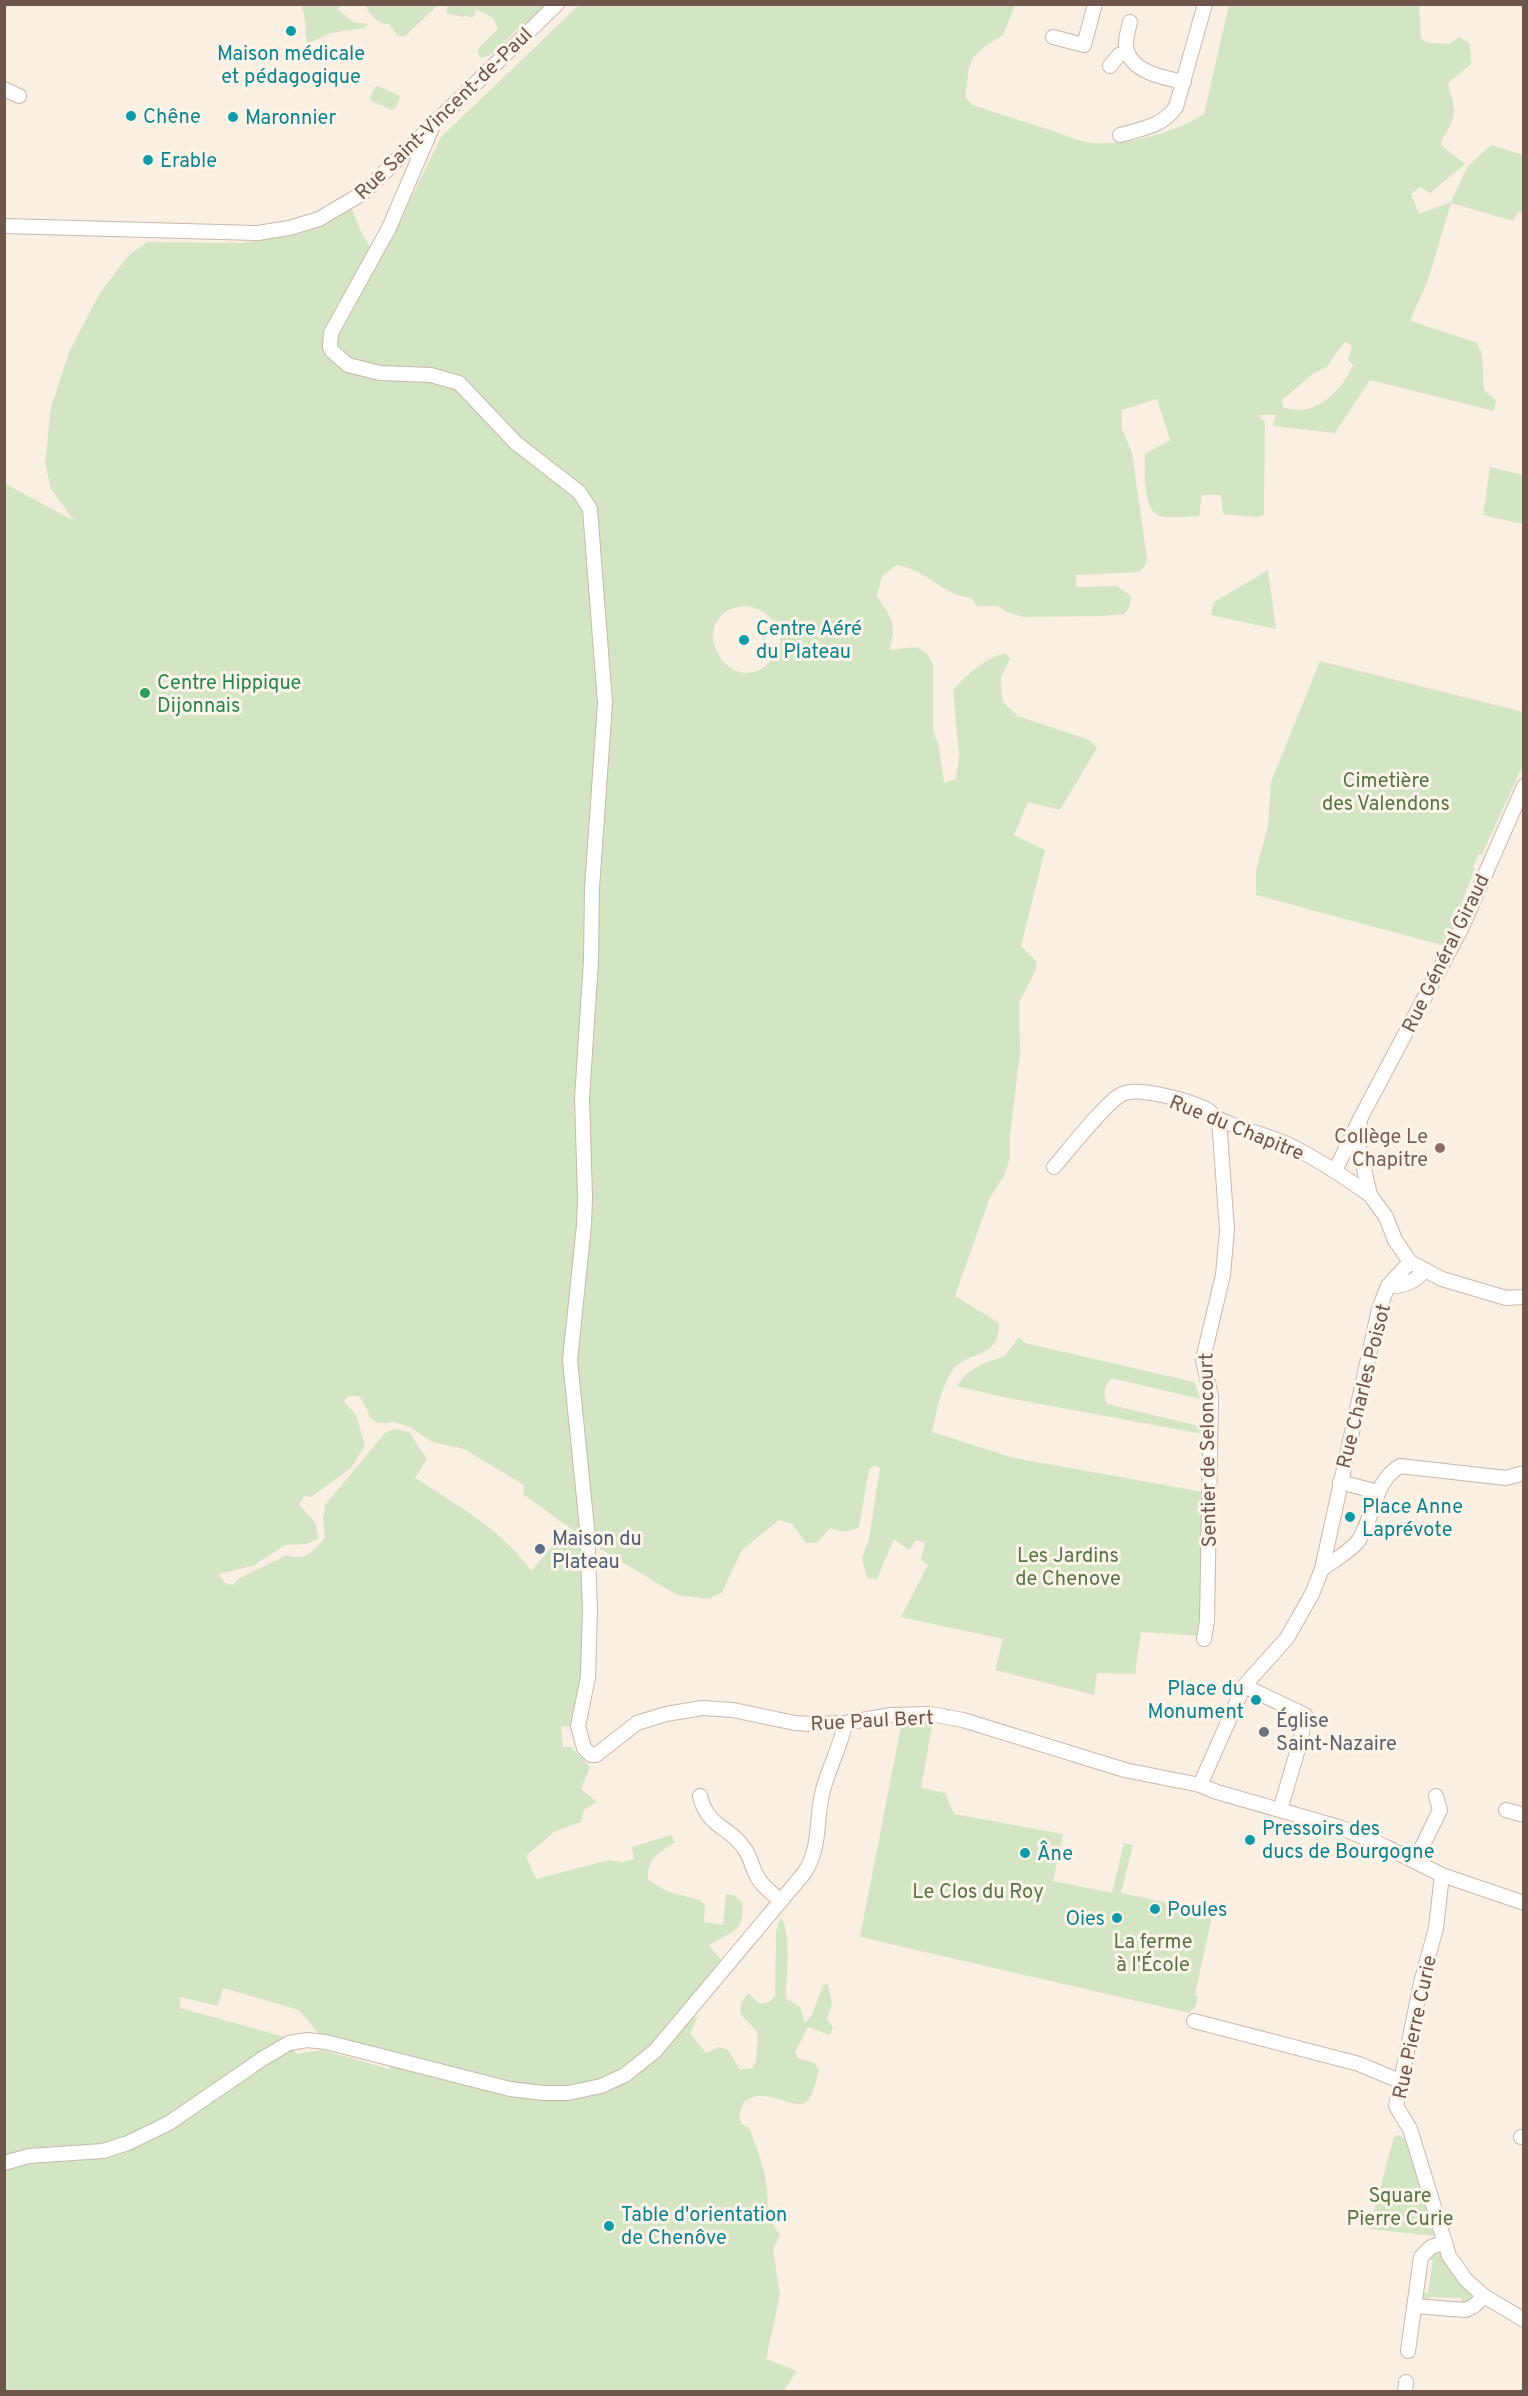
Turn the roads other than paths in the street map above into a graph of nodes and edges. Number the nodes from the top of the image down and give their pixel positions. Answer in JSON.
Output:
{"nodes":[{"id":1,"x":557,"y":4,"type":"edge"},
{"id":2,"x":1095,"y":4,"type":"edge"},
{"id":3,"x":1205,"y":4,"type":"edge"},
{"id":4,"x":1130,"y":22,"type":"dead end"},
{"id":5,"x":1053,"y":37,"type":"dead end"},
{"id":6,"x":1127,"y":52,"type":"junction"},
{"id":7,"x":1110,"y":66,"type":"dead end"},
{"id":8,"x":1184,"y":82,"type":"junction"},
{"id":9,"x":4,"y":89,"type":"edge"},
{"id":10,"x":19,"y":96,"type":"dead end"},
{"id":11,"x":434,"y":123,"type":"junction"},
{"id":12,"x":1120,"y":135,"type":"dead end"},
{"id":13,"x":4,"y":226,"type":"edge"},
{"id":14,"x":1524,"y":786,"type":"edge"},
{"id":15,"x":1361,"y":1117,"type":"junction"},
{"id":16,"x":1219,"y":1119,"type":"junction"},
{"id":17,"x":1054,"y":1167,"type":"dead end"},
{"id":18,"x":1335,"y":1171,"type":"junction"},
{"id":19,"x":1370,"y":1196,"type":"junction"},
{"id":20,"x":1410,"y":1262,"type":"junction"},
{"id":21,"x":1425,"y":1270,"type":"junction"},
{"id":22,"x":1388,"y":1286,"type":"junction"},
{"id":23,"x":1524,"y":1297,"type":"edge"},
{"id":24,"x":1524,"y":1473,"type":"edge"},
{"id":25,"x":1340,"y":1482,"type":"junction"},
{"id":26,"x":1378,"y":1492,"type":"junction"},
{"id":27,"x":1322,"y":1569,"type":"junction"},
{"id":28,"x":1204,"y":1639,"type":"dead end"},
{"id":29,"x":1244,"y":1686,"type":"junction"},
{"id":30,"x":845,"y":1723,"type":"junction"},
{"id":31,"x":1200,"y":1785,"type":"junction"},
{"id":32,"x":700,"y":1796,"type":"dead end"},
{"id":33,"x":1436,"y":1796,"type":"dead end"},
{"id":34,"x":1280,"y":1810,"type":"junction"},
{"id":35,"x":1506,"y":1810,"type":"dead end"},
{"id":36,"x":1524,"y":1815,"type":"edge"},
{"id":37,"x":1415,"y":1862,"type":"junction"},
{"id":38,"x":1442,"y":1875,"type":"junction"},
{"id":39,"x":781,"y":1901,"type":"junction"},
{"id":40,"x":1524,"y":1903,"type":"edge"},
{"id":41,"x":1194,"y":2021,"type":"dead end"},
{"id":42,"x":1402,"y":2082,"type":"junction"},
{"id":43,"x":4,"y":2163,"type":"edge"},
{"id":44,"x":1445,"y":2242,"type":"junction"},
{"id":45,"x":1484,"y":2296,"type":"junction"},
{"id":46,"x":1414,"y":2306,"type":"junction"},
{"id":47,"x":1524,"y":2320,"type":"edge"},
{"id":48,"x":1408,"y":2351,"type":"dead end"}],
"edges":[{"from":1,"to":11,"type":"street","name":"Rue Saint-Vincent-de-Paul"},
{"from":2,"to":5,"type":"street"},
{"from":3,"to":8,"type":"street"},
{"from":4,"to":6,"type":"street"},
{"from":6,"to":7,"type":"street"},
{"from":6,"to":8,"type":"street"},
{"from":8,"to":12,"type":"street"},
{"from":9,"to":10,"type":"street"},
{"from":11,"to":13,"type":"street","name":"Rue Saint-Vincent-de-Paul"},
{"from":11,"to":30,"type":"street","name":"Rue Paul Bert"},
{"from":14,"to":15,"type":"street","name":"Rue Général Giraud"},
{"from":15,"to":18,"type":"street","name":"Rue Général Giraud"},
{"from":15,"to":19,"type":"street","name":"Rue Général Giraud"},
{"from":16,"to":17,"type":"street","name":"Rue du Chapitre"},
{"from":16,"to":18,"type":"street","name":"Rue du Chapitre"},
{"from":16,"to":28,"type":"street","name":"Sentier de Seloncourt"},
{"from":18,"to":19,"type":"street","name":"Rue du Chapitre"},
{"from":19,"to":20,"type":"street","name":"Rue Général Giraud"},
{"from":20,"to":21,"type":"street"},
{"from":20,"to":22,"type":"street","name":"Rue Charles Poisot"},
{"from":21,"to":22,"type":"street"},
{"from":21,"to":23,"type":"street"},
{"from":22,"to":25,"type":"street","name":"Rue Charles Poisot"},
{"from":24,"to":26,"type":"street"},
{"from":25,"to":26,"type":"street"},
{"from":25,"to":27,"type":"street"},
{"from":26,"to":27,"type":"street"},
{"from":27,"to":29,"type":"street"},
{"from":29,"to":31,"type":"street"},
{"from":29,"to":34,"type":"street"},
{"from":30,"to":31,"type":"street","name":"Rue Paul Bert"},
{"from":30,"to":39,"type":"street"},
{"from":31,"to":34,"type":"street","name":"Rue Paul Bert"},
{"from":32,"to":39,"type":"street"},
{"from":33,"to":37,"type":"street"},
{"from":34,"to":37,"type":"street","name":"Rue Paul Bert"},
{"from":35,"to":36,"type":"street"},
{"from":37,"to":38,"type":"street","name":"Rue Paul Bert"},
{"from":38,"to":40,"type":"street","name":"Rue Paul Bert"},
{"from":38,"to":42,"type":"street","name":"Rue Pierre Curie"},
{"from":39,"to":43,"type":"street"},
{"from":41,"to":42,"type":"street"},
{"from":42,"to":44,"type":"street","name":"Rue Pierre Curie"},
{"from":44,"to":45,"type":"street","name":"Rue Pierre Curie"},
{"from":44,"to":46,"type":"street"},
{"from":45,"to":46,"type":"street"},
{"from":45,"to":47,"type":"street","name":"Rue Pierre Curie"},
{"from":46,"to":48,"type":"street"}]}
